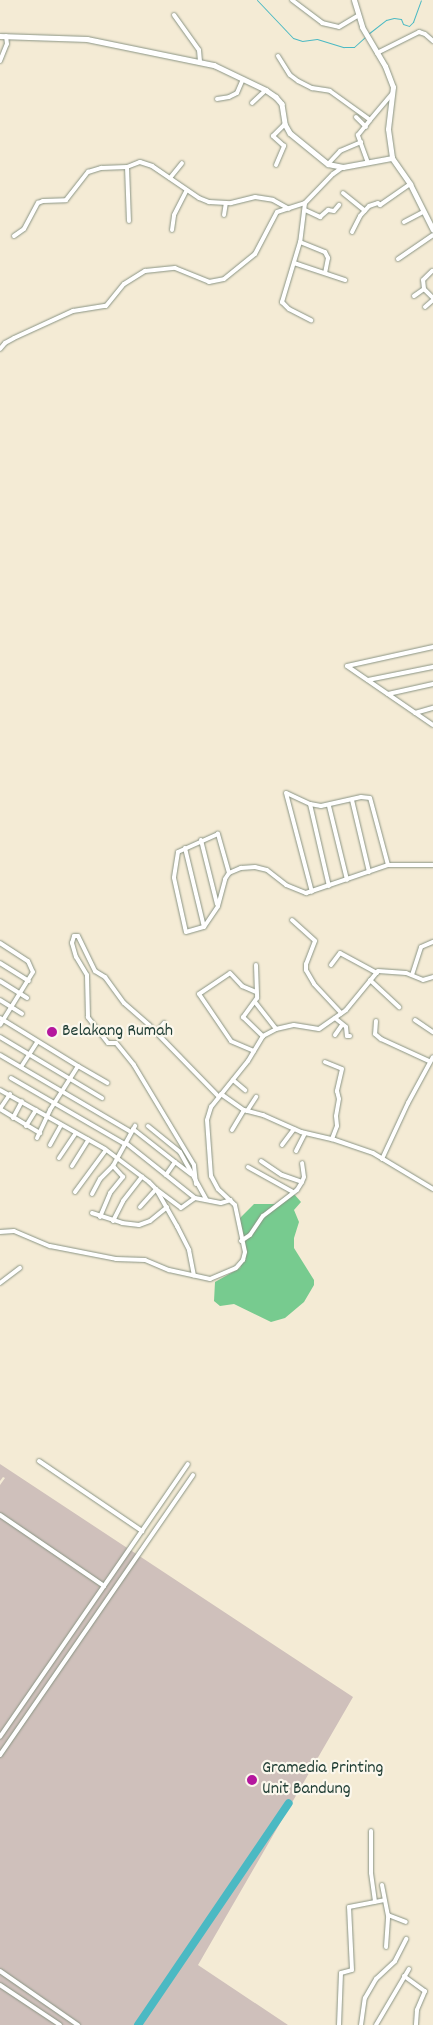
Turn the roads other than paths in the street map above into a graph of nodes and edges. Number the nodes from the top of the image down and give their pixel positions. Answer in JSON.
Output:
{"nodes":[{"id":1,"x":292,"y":0,"type":"edge"},
{"id":2,"x":354,"y":0,"type":"edge"},
{"id":3,"x":174,"y":15,"type":"dead end"},
{"id":4,"x":357,"y":16,"type":"junction"},
{"id":5,"x":0,"y":36,"type":"edge"},
{"id":6,"x":6,"y":36,"type":"junction"},
{"id":7,"x":433,"y":41,"type":"edge"},
{"id":8,"x":377,"y":53,"type":"junction"},
{"id":9,"x":278,"y":56,"type":"dead end"},
{"id":10,"x":0,"y":61,"type":"edge"},
{"id":11,"x":200,"y":61,"type":"junction"},
{"id":12,"x":243,"y":79,"type":"junction"},
{"id":13,"x":266,"y":90,"type":"junction"},
{"id":14,"x":392,"y":94,"type":"junction"},
{"id":15,"x":217,"y":99,"type":"dead end"},
{"id":16,"x":252,"y":102,"type":"dead end"},
{"id":17,"x":356,"y":117,"type":"dead end"},
{"id":18,"x":370,"y":120,"type":"junction"},
{"id":19,"x":284,"y":122,"type":"junction"},
{"id":20,"x":366,"y":127,"type":"junction"},
{"id":21,"x":361,"y":142,"type":"junction"},
{"id":22,"x":392,"y":158,"type":"junction"},
{"id":23,"x":368,"y":163,"type":"junction"},
{"id":24,"x":182,"y":164,"type":"dead end"},
{"id":25,"x":276,"y":164,"type":"dead end"},
{"id":26,"x":328,"y":164,"type":"junction"},
{"id":27,"x":127,"y":166,"type":"junction"},
{"id":28,"x":342,"y":167,"type":"junction"},
{"id":29,"x":170,"y":178,"type":"junction"},
{"id":30,"x":410,"y":184,"type":"junction"},
{"id":31,"x":187,"y":190,"type":"junction"},
{"id":32,"x":343,"y":193,"type":"dead end"},
{"id":33,"x":226,"y":203,"type":"junction"},
{"id":34,"x":306,"y":203,"type":"junction"},
{"id":35,"x":339,"y":205,"type":"dead end"},
{"id":36,"x":290,"y":209,"type":"junction"},
{"id":37,"x":305,"y":210,"type":"junction"},
{"id":38,"x":365,"y":211,"type":"junction"},
{"id":39,"x":423,"y":212,"type":"junction"},
{"id":40,"x":224,"y":215,"type":"dead end"},
{"id":41,"x":130,"y":221,"type":"dead end"},
{"id":42,"x":404,"y":222,"type":"dead end"},
{"id":43,"x":172,"y":230,"type":"dead end"},
{"id":44,"x":433,"y":230,"type":"edge"},
{"id":45,"x":352,"y":232,"type":"dead end"},
{"id":46,"x":14,"y":236,"type":"dead end"},
{"id":47,"x":433,"y":236,"type":"edge"},
{"id":48,"x":300,"y":242,"type":"junction"},
{"id":49,"x":398,"y":259,"type":"dead end"},
{"id":50,"x":294,"y":263,"type":"junction"},
{"id":51,"x":432,"y":271,"type":"edge"},
{"id":52,"x":325,"y":273,"type":"junction"},
{"id":53,"x":345,"y":280,"type":"dead end"},
{"id":54,"x":424,"y":289,"type":"junction"},
{"id":55,"x":414,"y":296,"type":"dead end"},
{"id":56,"x":433,"y":299,"type":"edge"},
{"id":57,"x":426,"y":308,"type":"dead end"},
{"id":58,"x":311,"y":320,"type":"dead end"},
{"id":59,"x":0,"y":348,"type":"edge"},
{"id":60,"x":433,"y":647,"type":"edge"},
{"id":61,"x":433,"y":667,"type":"edge"},
{"id":62,"x":368,"y":680,"type":"junction"},
{"id":63,"x":433,"y":684,"type":"edge"},
{"id":64,"x":388,"y":694,"type":"junction"},
{"id":65,"x":433,"y":708,"type":"edge"},
{"id":66,"x":415,"y":713,"type":"junction"},
{"id":67,"x":433,"y":725,"type":"edge"},
{"id":68,"x":352,"y":800,"type":"junction"},
{"id":69,"x":310,"y":804,"type":"junction"},
{"id":70,"x":329,"y":806,"type":"junction"},
{"id":71,"x":201,"y":840,"type":"junction"},
{"id":72,"x":185,"y":848,"type":"junction"},
{"id":73,"x":388,"y":865,"type":"junction"},
{"id":74,"x":433,"y":865,"type":"edge"},
{"id":75,"x":369,"y":872,"type":"junction"},
{"id":76,"x":230,"y":873,"type":"junction"},
{"id":77,"x":347,"y":880,"type":"junction"},
{"id":78,"x":329,"y":886,"type":"junction"},
{"id":79,"x":312,"y":892,"type":"junction"},
{"id":80,"x":218,"y":906,"type":"junction"},
{"id":81,"x":213,"y":914,"type":"junction"},
{"id":82,"x":202,"y":916,"type":"junction"},
{"id":83,"x":292,"y":920,"type":"dead end"},
{"id":84,"x":204,"y":927,"type":"junction"},
{"id":85,"x":433,"y":942,"type":"edge"},
{"id":86,"x":2,"y":944,"type":"edge"},
{"id":87,"x":0,"y":950,"type":"edge"},
{"id":88,"x":0,"y":963,"type":"edge"},
{"id":89,"x":331,"y":965,"type":"dead end"},
{"id":90,"x":256,"y":966,"type":"dead end"},
{"id":91,"x":378,"y":966,"type":"dead end"},
{"id":92,"x":378,"y":972,"type":"junction"},
{"id":93,"x":412,"y":975,"type":"junction"},
{"id":94,"x":433,"y":977,"type":"edge"},
{"id":95,"x":370,"y":980,"type":"junction"},
{"id":96,"x":0,"y":981,"type":"edge"},
{"id":97,"x":29,"y":981,"type":"junction"},
{"id":98,"x":256,"y":992,"type":"junction"},
{"id":99,"x":20,"y":994,"type":"junction"},
{"id":100,"x":27,"y":998,"type":"dead end"},
{"id":101,"x":0,"y":1000,"type":"edge"},
{"id":102,"x":254,"y":1002,"type":"junction"},
{"id":103,"x":399,"y":1007,"type":"dead end"},
{"id":104,"x":11,"y":1008,"type":"junction"},
{"id":105,"x":341,"y":1013,"type":"junction"},
{"id":106,"x":22,"y":1014,"type":"dead end"},
{"id":107,"x":334,"y":1018,"type":"junction"},
{"id":108,"x":2,"y":1019,"type":"edge"},
{"id":109,"x":376,"y":1020,"type":"dead end"},
{"id":110,"x":414,"y":1020,"type":"dead end"},
{"id":111,"x":164,"y":1023,"type":"dead end"},
{"id":112,"x":0,"y":1025,"type":"edge"},
{"id":113,"x":342,"y":1025,"type":"junction"},
{"id":114,"x":276,"y":1029,"type":"junction"},
{"id":115,"x":433,"y":1032,"type":"edge"},
{"id":116,"x":156,"y":1033,"type":"junction"},
{"id":117,"x":335,"y":1035,"type":"dead end"},
{"id":118,"x":263,"y":1036,"type":"junction"},
{"id":119,"x":350,"y":1036,"type":"dead end"},
{"id":120,"x":0,"y":1037,"type":"edge"},
{"id":121,"x":37,"y":1042,"type":"junction"},
{"id":122,"x":254,"y":1051,"type":"junction"},
{"id":123,"x":29,"y":1054,"type":"junction"},
{"id":124,"x":0,"y":1055,"type":"edge"},
{"id":125,"x":433,"y":1057,"type":"edge"},
{"id":126,"x":429,"y":1061,"type":"junction"},
{"id":127,"x":325,"y":1062,"type":"dead end"},
{"id":128,"x":78,"y":1066,"type":"junction"},
{"id":129,"x":21,"y":1067,"type":"junction"},
{"id":130,"x":11,"y":1078,"type":"dead end"},
{"id":131,"x":69,"y":1079,"type":"junction"},
{"id":132,"x":233,"y":1080,"type":"junction"},
{"id":133,"x":108,"y":1083,"type":"dead end"},
{"id":134,"x":0,"y":1090,"type":"edge"},
{"id":135,"x":245,"y":1090,"type":"dead end"},
{"id":136,"x":61,"y":1091,"type":"junction"},
{"id":137,"x":10,"y":1094,"type":"junction"},
{"id":138,"x":220,"y":1095,"type":"junction"},
{"id":139,"x":256,"y":1097,"type":"dead end"},
{"id":140,"x":102,"y":1098,"type":"dead end"},
{"id":141,"x":22,"y":1102,"type":"junction"},
{"id":142,"x":54,"y":1104,"type":"junction"},
{"id":143,"x":36,"y":1110,"type":"junction"},
{"id":144,"x":246,"y":1111,"type":"junction"},
{"id":145,"x":48,"y":1117,"type":"junction"},
{"id":146,"x":13,"y":1118,"type":"junction"},
{"id":147,"x":61,"y":1125,"type":"junction"},
{"id":148,"x":26,"y":1126,"type":"junction"},
{"id":149,"x":148,"y":1126,"type":"dead end"},
{"id":150,"x":133,"y":1129,"type":"junction"},
{"id":151,"x":294,"y":1129,"type":"junction"},
{"id":152,"x":232,"y":1130,"type":"dead end"},
{"id":153,"x":40,"y":1133,"type":"junction"},
{"id":154,"x":76,"y":1133,"type":"junction"},
{"id":155,"x":305,"y":1133,"type":"junction"},
{"id":156,"x":37,"y":1138,"type":"dead end"},
{"id":157,"x":332,"y":1139,"type":"junction"},
{"id":158,"x":88,"y":1140,"type":"junction"},
{"id":159,"x":125,"y":1144,"type":"junction"},
{"id":160,"x":50,"y":1145,"type":"dead end"},
{"id":161,"x":282,"y":1145,"type":"dead end"},
{"id":162,"x":106,"y":1150,"type":"junction"},
{"id":163,"x":296,"y":1151,"type":"dead end"},
{"id":164,"x":59,"y":1158,"type":"dead end"},
{"id":165,"x":117,"y":1159,"type":"junction"},
{"id":166,"x":382,"y":1159,"type":"junction"},
{"id":167,"x":261,"y":1160,"type":"dead end"},
{"id":168,"x":175,"y":1162,"type":"junction"},
{"id":169,"x":302,"y":1163,"type":"dead end"},
{"id":170,"x":72,"y":1166,"type":"dead end"},
{"id":171,"x":113,"y":1166,"type":"junction"},
{"id":172,"x":248,"y":1167,"type":"dead end"},
{"id":173,"x":166,"y":1175,"type":"junction"},
{"id":174,"x":192,"y":1175,"type":"junction"},
{"id":175,"x":142,"y":1177,"type":"junction"},
{"id":176,"x":302,"y":1182,"type":"junction"},
{"id":177,"x":196,"y":1184,"type":"junction"},
{"id":178,"x":156,"y":1189,"type":"junction"},
{"id":179,"x":433,"y":1189,"type":"edge"},
{"id":180,"x":75,"y":1192,"type":"dead end"},
{"id":181,"x":293,"y":1192,"type":"junction"},
{"id":182,"x":92,"y":1194,"type":"dead end"},
{"id":183,"x":195,"y":1198,"type":"junction"},
{"id":184,"x":206,"y":1199,"type":"junction"},
{"id":185,"x":231,"y":1200,"type":"junction"},
{"id":186,"x":167,"y":1206,"type":"junction"},
{"id":187,"x":140,"y":1207,"type":"dead end"},
{"id":188,"x":92,"y":1213,"type":"dead end"},
{"id":189,"x":100,"y":1217,"type":"junction"},
{"id":190,"x":114,"y":1221,"type":"junction"},
{"id":191,"x":0,"y":1232,"type":"edge"},
{"id":192,"x":241,"y":1241,"type":"junction"},
{"id":193,"x":20,"y":1268,"type":"dead end"},
{"id":194,"x":194,"y":1276,"type":"junction"},
{"id":195,"x":0,"y":1284,"type":"edge"},
{"id":196,"x":39,"y":1461,"type":"dead end"},
{"id":197,"x":188,"y":1464,"type":"dead end"},
{"id":198,"x":193,"y":1475,"type":"dead end"},
{"id":199,"x":0,"y":1515,"type":"edge"},
{"id":200,"x":142,"y":1531,"type":"junction"},
{"id":201,"x":104,"y":1586,"type":"junction"},
{"id":202,"x":79,"y":1624,"type":"junction"},
{"id":203,"x":86,"y":1629,"type":"junction"},
{"id":204,"x":72,"y":1642,"type":"junction"},
{"id":205,"x":0,"y":1737,"type":"edge"},
{"id":206,"x":0,"y":1755,"type":"edge"},
{"id":207,"x":371,"y":1831,"type":"dead end"},
{"id":208,"x":382,"y":1885,"type":"dead end"},
{"id":209,"x":384,"y":1900,"type":"junction"},
{"id":210,"x":375,"y":1902,"type":"junction"},
{"id":211,"x":388,"y":1915,"type":"junction"},
{"id":212,"x":406,"y":1922,"type":"dead end"},
{"id":213,"x":406,"y":1939,"type":"dead end"},
{"id":214,"x":386,"y":1947,"type":"dead end"},
{"id":215,"x":408,"y":1969,"type":"dead end"},
{"id":216,"x":0,"y":1971,"type":"edge"},
{"id":217,"x":404,"y":1976,"type":"junction"},
{"id":218,"x":0,"y":1985,"type":"edge"},
{"id":219,"x":60,"y":2025,"type":"edge"},
{"id":220,"x":78,"y":2025,"type":"edge"},
{"id":221,"x":340,"y":2025,"type":"edge"},
{"id":222,"x":361,"y":2025,"type":"edge"},
{"id":223,"x":376,"y":2025,"type":"edge"},
{"id":224,"x":416,"y":2025,"type":"edge"}],
"edges":[{"from":1,"to":4,"type":"street"},
{"from":2,"to":4,"type":"main road"},
{"from":3,"to":11,"type":"street"},
{"from":4,"to":8,"type":"main road"},
{"from":5,"to":6,"type":"street"},
{"from":6,"to":10,"type":"street"},
{"from":6,"to":11,"type":"street"},
{"from":7,"to":8,"type":"street"},
{"from":8,"to":14,"type":"main road"},
{"from":9,"to":18,"type":"street"},
{"from":11,"to":12,"type":"street"},
{"from":12,"to":13,"type":"street"},
{"from":12,"to":15,"type":"street"},
{"from":13,"to":16,"type":"street"},
{"from":13,"to":19,"type":"street"},
{"from":14,"to":18,"type":"street"},
{"from":14,"to":22,"type":"main road"},
{"from":17,"to":20,"type":"street"},
{"from":18,"to":20,"type":"street"},
{"from":19,"to":25,"type":"street"},
{"from":19,"to":26,"type":"street"},
{"from":20,"to":21,"type":"street"},
{"from":21,"to":23,"type":"street"},
{"from":21,"to":26,"type":"street"},
{"from":22,"to":23,"type":"street"},
{"from":22,"to":30,"type":"main road"},
{"from":23,"to":28,"type":"street"},
{"from":24,"to":29,"type":"street"},
{"from":26,"to":28,"type":"street"},
{"from":27,"to":29,"type":"street"},
{"from":27,"to":41,"type":"street"},
{"from":27,"to":46,"type":"street"},
{"from":28,"to":34,"type":"street"},
{"from":29,"to":31,"type":"street"},
{"from":30,"to":38,"type":"street"},
{"from":30,"to":39,"type":"main road"},
{"from":31,"to":33,"type":"street"},
{"from":31,"to":43,"type":"street"},
{"from":32,"to":38,"type":"street"},
{"from":33,"to":36,"type":"street"},
{"from":33,"to":40,"type":"street"},
{"from":34,"to":36,"type":"street"},
{"from":34,"to":37,"type":"street"},
{"from":35,"to":37,"type":"street"},
{"from":36,"to":59,"type":"street"},
{"from":37,"to":48,"type":"street"},
{"from":38,"to":45,"type":"street"},
{"from":39,"to":42,"type":"street"},
{"from":39,"to":44,"type":"main road"},
{"from":47,"to":49,"type":"street"},
{"from":48,"to":50,"type":"street"},
{"from":48,"to":52,"type":"street"},
{"from":50,"to":52,"type":"street"},
{"from":50,"to":58,"type":"street"},
{"from":51,"to":54,"type":"street"},
{"from":52,"to":53,"type":"street"},
{"from":54,"to":55,"type":"street"},
{"from":54,"to":56,"type":"street"},
{"from":56,"to":57,"type":"street"},
{"from":60,"to":62,"type":"street"},
{"from":61,"to":62,"type":"street"},
{"from":62,"to":64,"type":"street"},
{"from":63,"to":64,"type":"street"},
{"from":64,"to":66,"type":"street"},
{"from":65,"to":66,"type":"street"},
{"from":66,"to":67,"type":"street"},
{"from":68,"to":70,"type":"street"},
{"from":68,"to":73,"type":"street"},
{"from":68,"to":75,"type":"street"},
{"from":69,"to":70,"type":"street"},
{"from":69,"to":78,"type":"street"},
{"from":69,"to":79,"type":"street"},
{"from":70,"to":77,"type":"street"},
{"from":71,"to":72,"type":"street"},
{"from":71,"to":76,"type":"street"},
{"from":71,"to":80,"type":"street"},
{"from":72,"to":82,"type":"street"},
{"from":72,"to":84,"type":"street"},
{"from":73,"to":74,"type":"street"},
{"from":73,"to":75,"type":"street"},
{"from":75,"to":77,"type":"street"},
{"from":76,"to":79,"type":"street"},
{"from":76,"to":80,"type":"street"},
{"from":77,"to":78,"type":"street"},
{"from":78,"to":79,"type":"street"},
{"from":80,"to":81,"type":"street"},
{"from":81,"to":82,"type":"street"},
{"from":81,"to":84,"type":"street"},
{"from":82,"to":84,"type":"street"},
{"from":83,"to":105,"type":"street"},
{"from":85,"to":93,"type":"street"},
{"from":86,"to":87,"type":"street"},
{"from":86,"to":97,"type":"street"},
{"from":88,"to":97,"type":"street"},
{"from":89,"to":92,"type":"street"},
{"from":90,"to":98,"type":"street"},
{"from":91,"to":92,"type":"street"},
{"from":92,"to":93,"type":"street"},
{"from":92,"to":95,"type":"street"},
{"from":93,"to":94,"type":"street"},
{"from":95,"to":103,"type":"street"},
{"from":95,"to":105,"type":"street"},
{"from":96,"to":99,"type":"street"},
{"from":97,"to":99,"type":"street"},
{"from":98,"to":102,"type":"street"},
{"from":98,"to":122,"type":"street"},
{"from":99,"to":100,"type":"street"},
{"from":99,"to":104,"type":"street"},
{"from":101,"to":104,"type":"street"},
{"from":102,"to":114,"type":"street"},
{"from":102,"to":118,"type":"street"},
{"from":104,"to":106,"type":"street"},
{"from":104,"to":108,"type":"street"},
{"from":105,"to":107,"type":"street"},
{"from":107,"to":113,"type":"street"},
{"from":107,"to":114,"type":"street"},
{"from":108,"to":112,"type":"street"},
{"from":108,"to":121,"type":"street"},
{"from":109,"to":126,"type":"street"},
{"from":110,"to":115,"type":"street"},
{"from":111,"to":116,"type":"street"},
{"from":113,"to":117,"type":"street"},
{"from":113,"to":119,"type":"street"},
{"from":114,"to":118,"type":"street"},
{"from":116,"to":138,"type":"street"},
{"from":116,"to":177,"type":"street"},
{"from":118,"to":122,"type":"street"},
{"from":120,"to":123,"type":"street"},
{"from":121,"to":123,"type":"street"},
{"from":121,"to":128,"type":"street"},
{"from":122,"to":132,"type":"street"},
{"from":123,"to":129,"type":"street"},
{"from":123,"to":131,"type":"street"},
{"from":124,"to":129,"type":"street"},
{"from":125,"to":126,"type":"street"},
{"from":126,"to":166,"type":"street"},
{"from":127,"to":157,"type":"street"},
{"from":128,"to":131,"type":"street"},
{"from":128,"to":133,"type":"street"},
{"from":129,"to":136,"type":"street"},
{"from":130,"to":142,"type":"street"},
{"from":131,"to":136,"type":"street"},
{"from":131,"to":140,"type":"street"},
{"from":132,"to":135,"type":"street"},
{"from":132,"to":138,"type":"street"},
{"from":134,"to":137,"type":"street"},
{"from":136,"to":142,"type":"street"},
{"from":136,"to":150,"type":"street"},
{"from":137,"to":141,"type":"street"},
{"from":137,"to":146,"type":"street"},
{"from":138,"to":144,"type":"street"},
{"from":138,"to":185,"type":"street"},
{"from":139,"to":144,"type":"street"},
{"from":141,"to":143,"type":"street"},
{"from":141,"to":146,"type":"street"},
{"from":142,"to":145,"type":"street"},
{"from":142,"to":159,"type":"street"},
{"from":143,"to":145,"type":"street"},
{"from":143,"to":148,"type":"street"},
{"from":144,"to":151,"type":"street"},
{"from":144,"to":152,"type":"street"},
{"from":145,"to":147,"type":"street"},
{"from":145,"to":153,"type":"street"},
{"from":146,"to":148,"type":"street"},
{"from":147,"to":154,"type":"street"},
{"from":147,"to":160,"type":"street"},
{"from":148,"to":153,"type":"street"},
{"from":149,"to":174,"type":"street"},
{"from":150,"to":159,"type":"street"},
{"from":150,"to":168,"type":"street"},
{"from":151,"to":155,"type":"street"},
{"from":151,"to":161,"type":"street"},
{"from":153,"to":156,"type":"street"},
{"from":154,"to":158,"type":"street"},
{"from":154,"to":164,"type":"street"},
{"from":155,"to":157,"type":"street"},
{"from":155,"to":163,"type":"street"},
{"from":157,"to":166,"type":"street"},
{"from":158,"to":162,"type":"street"},
{"from":158,"to":170,"type":"street"},
{"from":159,"to":165,"type":"street"},
{"from":159,"to":173,"type":"street"},
{"from":162,"to":165,"type":"street"},
{"from":162,"to":180,"type":"street"},
{"from":165,"to":171,"type":"street"},
{"from":165,"to":175,"type":"street"},
{"from":166,"to":179,"type":"street"},
{"from":167,"to":176,"type":"street"},
{"from":168,"to":173,"type":"street"},
{"from":168,"to":174,"type":"street"},
{"from":169,"to":176,"type":"street"},
{"from":171,"to":182,"type":"street"},
{"from":171,"to":189,"type":"street"},
{"from":172,"to":181,"type":"street"},
{"from":173,"to":183,"type":"street"},
{"from":174,"to":177,"type":"street"},
{"from":175,"to":178,"type":"street"},
{"from":175,"to":190,"type":"street"},
{"from":176,"to":181,"type":"street"},
{"from":177,"to":184,"type":"street"},
{"from":178,"to":183,"type":"street"},
{"from":178,"to":186,"type":"street"},
{"from":178,"to":187,"type":"street"},
{"from":181,"to":192,"type":"street"},
{"from":183,"to":184,"type":"street"},
{"from":184,"to":185,"type":"street"},
{"from":185,"to":192,"type":"street"},
{"from":186,"to":190,"type":"street"},
{"from":186,"to":194,"type":"street"},
{"from":188,"to":189,"type":"street"},
{"from":189,"to":190,"type":"street"},
{"from":191,"to":194,"type":"street"},
{"from":192,"to":194,"type":"street"},
{"from":193,"to":195,"type":"street"},
{"from":196,"to":200,"type":"street"},
{"from":197,"to":200,"type":"street"},
{"from":198,"to":203,"type":"street"},
{"from":199,"to":201,"type":"street"},
{"from":200,"to":201,"type":"street"},
{"from":201,"to":202,"type":"street"},
{"from":202,"to":203,"type":"street"},
{"from":202,"to":204,"type":"street"},
{"from":203,"to":204,"type":"street"},
{"from":204,"to":205,"type":"street"},
{"from":204,"to":206,"type":"street"},
{"from":207,"to":210,"type":"street"},
{"from":208,"to":209,"type":"street"},
{"from":209,"to":210,"type":"street"},
{"from":209,"to":211,"type":"street"},
{"from":210,"to":221,"type":"street"},
{"from":211,"to":212,"type":"street"},
{"from":211,"to":214,"type":"street"},
{"from":213,"to":222,"type":"street"},
{"from":215,"to":217,"type":"street"},
{"from":216,"to":220,"type":"street"},
{"from":217,"to":223,"type":"street"},
{"from":217,"to":224,"type":"street"},
{"from":218,"to":219,"type":"street"}]}
